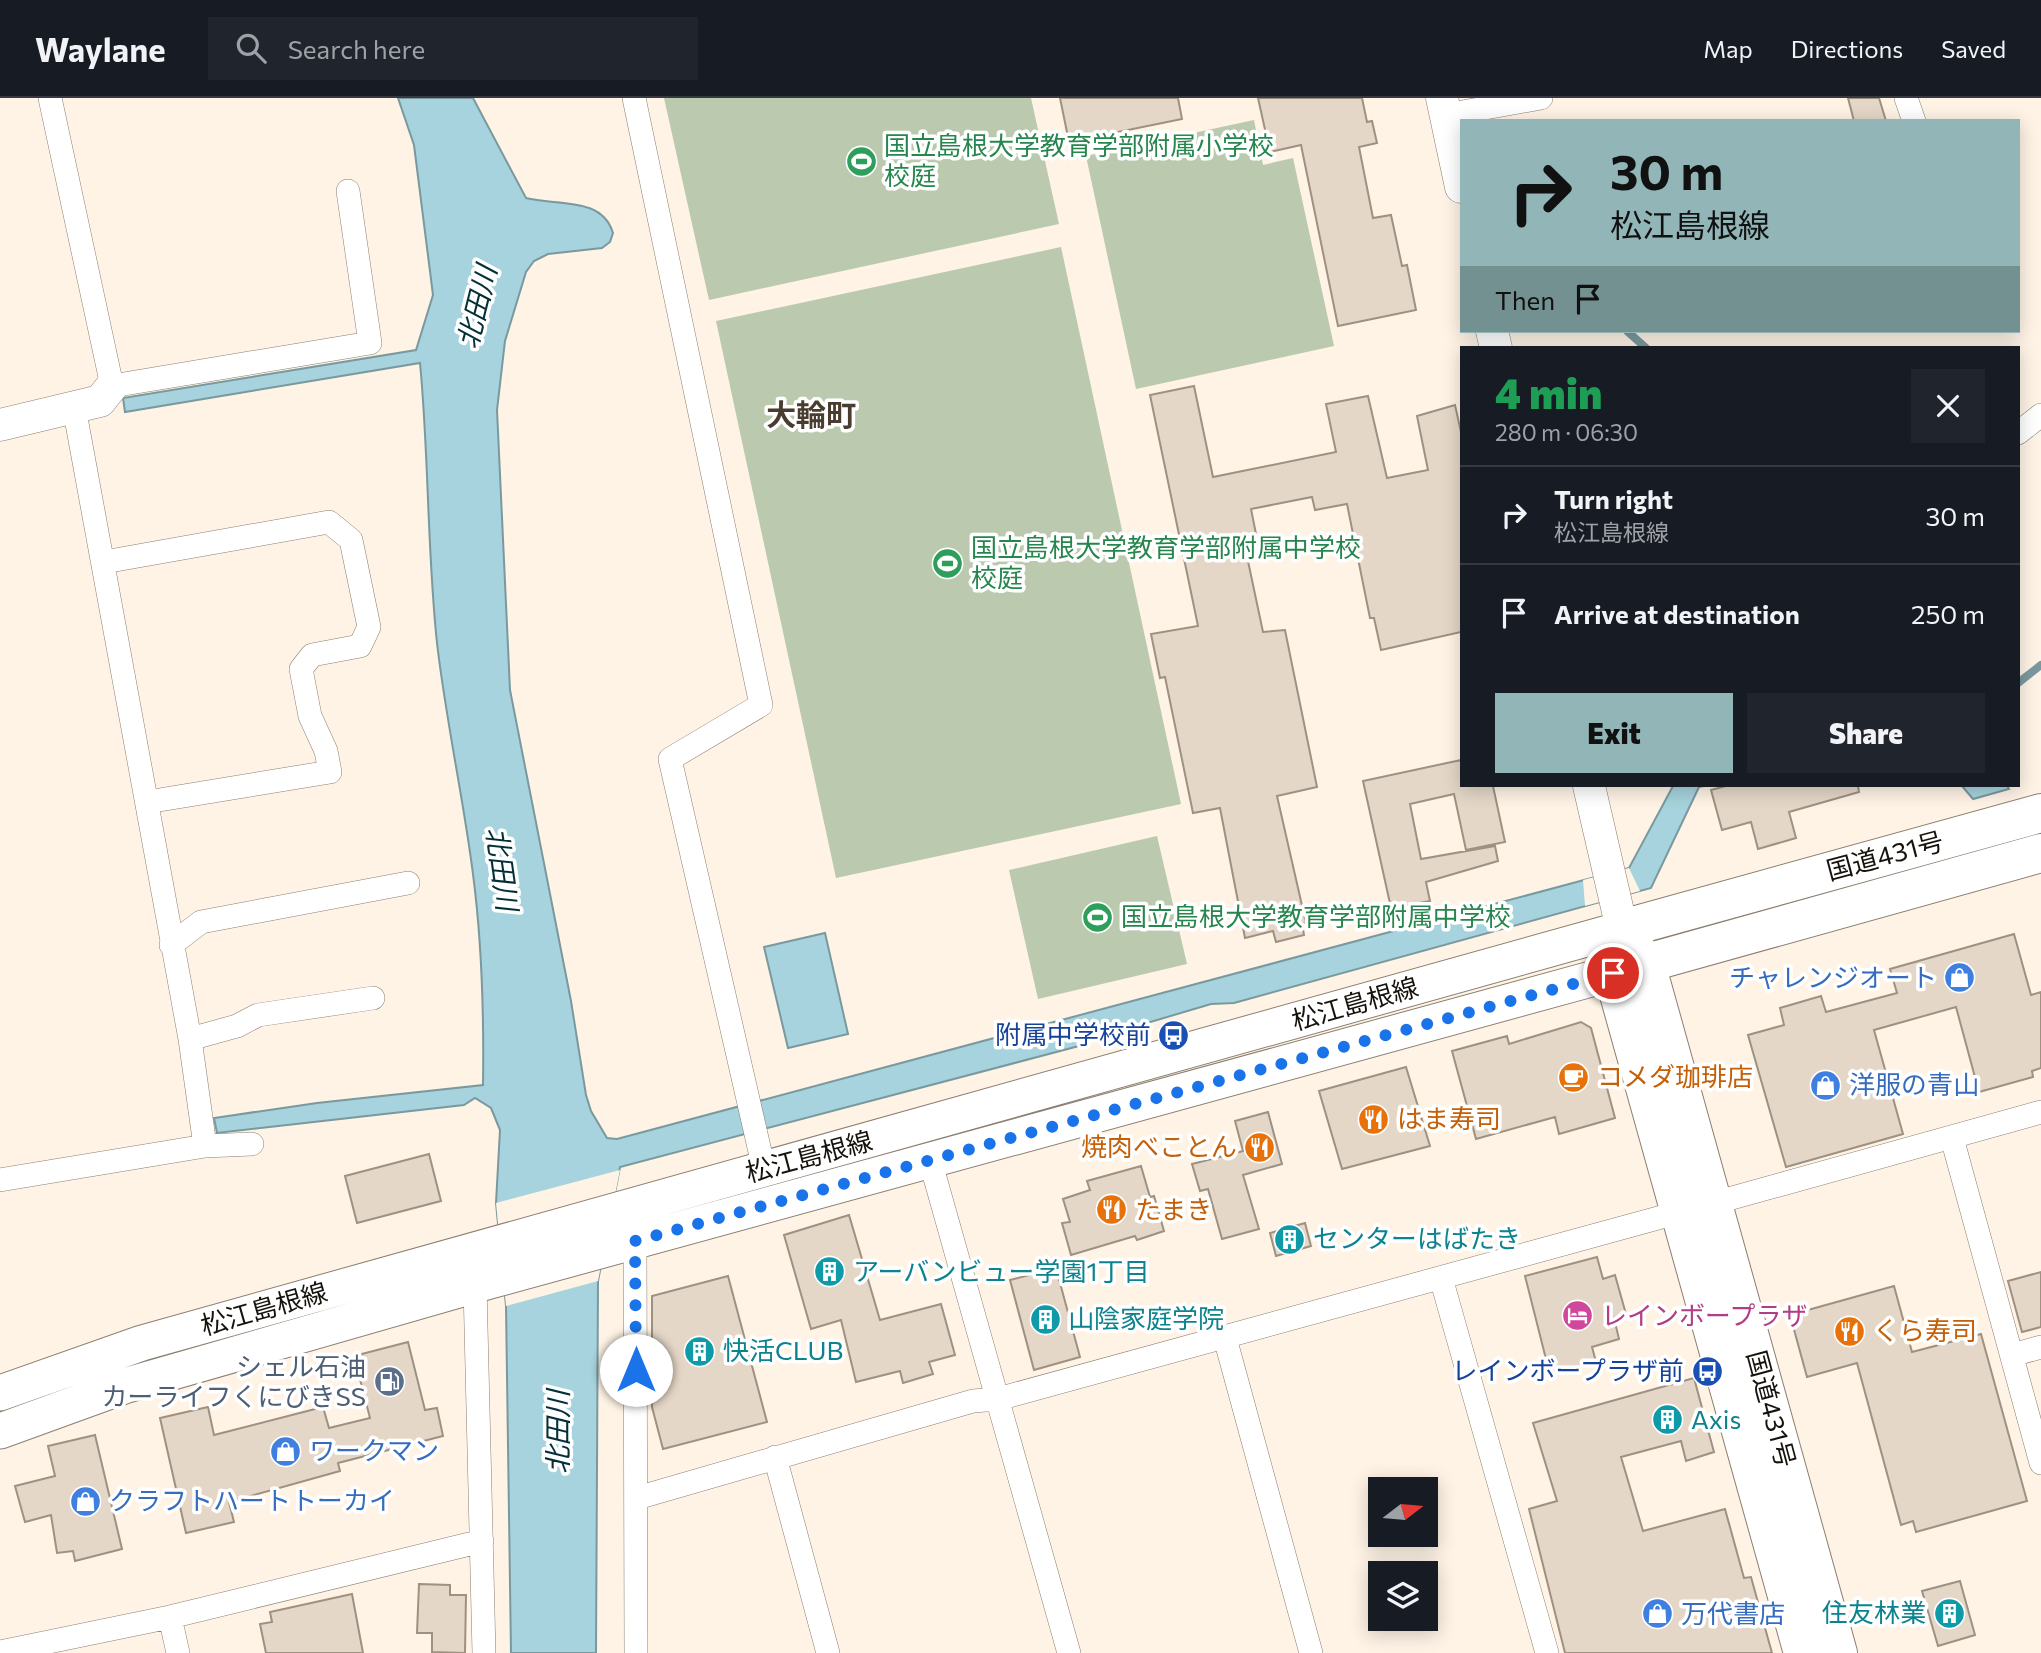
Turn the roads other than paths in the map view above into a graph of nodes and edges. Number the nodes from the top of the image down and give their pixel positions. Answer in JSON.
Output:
{"nodes":[{"id":1,"x":50,"y":98,"type":"edge"},
{"id":2,"x":634,"y":98,"type":"edge"},
{"id":3,"x":1541,"y":98,"type":"edge"},
{"id":4,"x":1906,"y":98,"type":"edge"},
{"id":5,"x":1444,"y":107,"type":"edge"},
{"id":6,"x":1913,"y":119,"type":"edge"},
{"id":7,"x":1460,"y":182,"type":"edge"},
{"id":8,"x":348,"y":191,"type":"dead end"},
{"id":9,"x":112,"y":386,"type":"junction"},
{"id":10,"x":74,"y":407,"type":"junction"},
{"id":11,"x":2041,"y":415,"type":"edge"},
{"id":12,"x":0,"y":425,"type":"edge"},
{"id":13,"x":2020,"y":431,"type":"edge"},
{"id":14,"x":104,"y":562,"type":"junction"},
{"id":15,"x":1589,"y":787,"type":"edge"},
{"id":16,"x":147,"y":802,"type":"junction"},
{"id":17,"x":2037,"y":814,"type":"edge"},
{"id":18,"x":2041,"y":853,"type":"edge"},
{"id":19,"x":408,"y":883,"type":"dead end"},
{"id":20,"x":1622,"y":929,"type":"junction"},
{"id":21,"x":171,"y":945,"type":"junction"},
{"id":22,"x":1630,"y":968,"type":"junction"},
{"id":23,"x":373,"y":998,"type":"dead end"},
{"id":24,"x":190,"y":1040,"type":"junction"},
{"id":25,"x":2041,"y":1112,"type":"edge"},
{"id":26,"x":1952,"y":1138,"type":"junction"},
{"id":27,"x":252,"y":1144,"type":"dead end"},
{"id":28,"x":205,"y":1146,"type":"junction"},
{"id":29,"x":930,"y":1160,"type":"junction"},
{"id":30,"x":764,"y":1169,"type":"junction"},
{"id":31,"x":0,"y":1180,"type":"edge"},
{"id":32,"x":1697,"y":1208,"type":"junction"},
{"id":33,"x":626,"y":1244,"type":"junction"},
{"id":34,"x":1441,"y":1278,"type":"junction"},
{"id":35,"x":482,"y":1283,"type":"junction"},
{"id":36,"x":1226,"y":1338,"type":"junction"},
{"id":37,"x":2041,"y":1347,"type":"edge"},
{"id":38,"x":2012,"y":1355,"type":"junction"},
{"id":39,"x":0,"y":1393,"type":"edge"},
{"id":40,"x":998,"y":1399,"type":"junction"},
{"id":41,"x":0,"y":1431,"type":"edge"},
{"id":42,"x":775,"y":1457,"type":"junction"},
{"id":43,"x":2041,"y":1463,"type":"edge"},
{"id":44,"x":637,"y":1498,"type":"junction"},
{"id":45,"x":481,"y":1541,"type":"junction"},
{"id":46,"x":170,"y":1617,"type":"junction"},
{"id":47,"x":0,"y":1652,"type":"edge"},
{"id":48,"x":178,"y":1653,"type":"edge"},
{"id":49,"x":484,"y":1653,"type":"edge"},
{"id":50,"x":636,"y":1653,"type":"edge"},
{"id":51,"x":828,"y":1653,"type":"edge"},
{"id":52,"x":1069,"y":1653,"type":"edge"},
{"id":53,"x":1311,"y":1653,"type":"edge"},
{"id":54,"x":1547,"y":1653,"type":"edge"},
{"id":55,"x":1803,"y":1653,"type":"edge"},
{"id":56,"x":1838,"y":1653,"type":"edge"}],
"edges":[{"from":1,"to":9,"type":"street"},
{"from":2,"to":30,"type":"street"},
{"from":3,"to":5,"type":"street"},
{"from":4,"to":6,"type":"street"},
{"from":5,"to":7,"type":"street"},
{"from":8,"to":9,"type":"street"},
{"from":9,"to":10,"type":"street"},
{"from":10,"to":12,"type":"street"},
{"from":10,"to":14,"type":"street"},
{"from":11,"to":13,"type":"street"},
{"from":14,"to":16,"type":"street"},
{"from":14,"to":16,"type":"street"},
{"from":15,"to":20,"type":"street"},
{"from":16,"to":21,"type":"street"},
{"from":17,"to":20,"type":"highway","name":"国道431号"},
{"from":18,"to":22,"type":"highway","name":"国道431号"},
{"from":19,"to":21,"type":"street"},
{"from":20,"to":22,"type":"highway","name":"国道431号"},
{"from":20,"to":30,"type":"main road","name":"松江島根線"},
{"from":21,"to":24,"type":"street"},
{"from":22,"to":29,"type":"main road","name":"松江島根線"},
{"from":22,"to":32,"type":"highway","name":"国道431号"},
{"from":22,"to":32,"type":"highway","name":"国道431号"},
{"from":23,"to":24,"type":"street"},
{"from":24,"to":28,"type":"street"},
{"from":25,"to":26,"type":"street"},
{"from":26,"to":32,"type":"street"},
{"from":26,"to":38,"type":"street"},
{"from":27,"to":28,"type":"street"},
{"from":28,"to":31,"type":"street"},
{"from":29,"to":33,"type":"main road","name":"松江島根線"},
{"from":29,"to":40,"type":"street"},
{"from":30,"to":39,"type":"main road","name":"松江島根線"},
{"from":32,"to":34,"type":"street"},
{"from":32,"to":55,"type":"highway","name":"国道431号"},
{"from":32,"to":56,"type":"highway","name":"国道431号"},
{"from":33,"to":35,"type":"main road","name":"松江島根線"},
{"from":33,"to":44,"type":"street"},
{"from":34,"to":36,"type":"street"},
{"from":34,"to":54,"type":"street"},
{"from":35,"to":41,"type":"main road","name":"松江島根線"},
{"from":35,"to":45,"type":"street"},
{"from":36,"to":40,"type":"street"},
{"from":36,"to":53,"type":"street"},
{"from":37,"to":38,"type":"street"},
{"from":38,"to":43,"type":"street"},
{"from":40,"to":42,"type":"street"},
{"from":40,"to":52,"type":"street"},
{"from":42,"to":44,"type":"street"},
{"from":42,"to":51,"type":"street"},
{"from":44,"to":50,"type":"street"},
{"from":45,"to":46,"type":"street"},
{"from":45,"to":49,"type":"street"},
{"from":46,"to":47,"type":"street"},
{"from":46,"to":48,"type":"street"}]}
